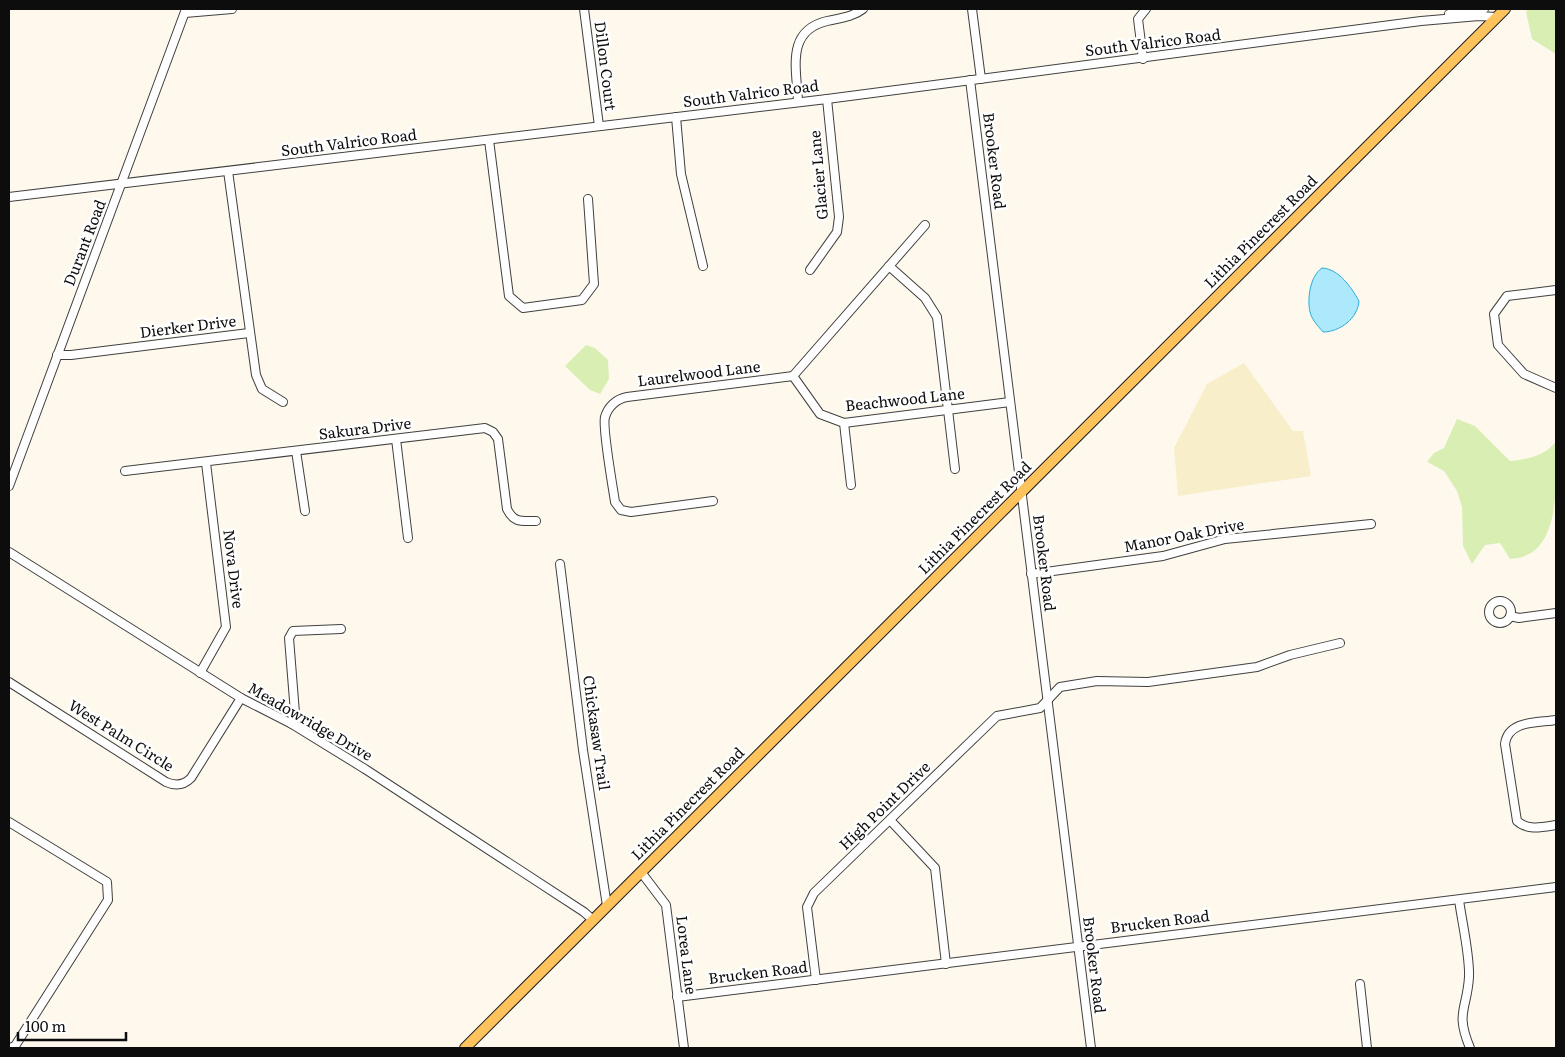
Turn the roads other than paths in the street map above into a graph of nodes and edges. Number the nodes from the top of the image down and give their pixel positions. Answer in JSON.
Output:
{"nodes":[{"id":1,"x":232,"y":9,"type":"edge"},
{"id":2,"x":584,"y":9,"type":"edge"},
{"id":3,"x":863,"y":9,"type":"edge"},
{"id":4,"x":972,"y":9,"type":"edge"},
{"id":5,"x":1146,"y":9,"type":"edge"},
{"id":6,"x":1484,"y":9,"type":"edge"},
{"id":7,"x":1505,"y":9,"type":"edge"},
{"id":8,"x":186,"y":11,"type":"edge"},
{"id":9,"x":1496,"y":17,"type":"junction"},
{"id":10,"x":1421,"y":21,"type":"junction"},
{"id":11,"x":1143,"y":59,"type":"junction"},
{"id":12,"x":981,"y":79,"type":"junction"},
{"id":13,"x":970,"y":80,"type":"junction"},
{"id":14,"x":827,"y":99,"type":"junction"},
{"id":15,"x":798,"y":102,"type":"junction"},
{"id":16,"x":676,"y":117,"type":"junction"},
{"id":17,"x":599,"y":126,"type":"junction"},
{"id":18,"x":489,"y":140,"type":"junction"},
{"id":19,"x":228,"y":171,"type":"junction"},
{"id":20,"x":122,"y":183,"type":"junction"},
{"id":21,"x":9,"y":197,"type":"edge"},
{"id":22,"x":588,"y":199,"type":"dead end"},
{"id":23,"x":925,"y":225,"type":"dead end"},
{"id":24,"x":703,"y":266,"type":"dead end"},
{"id":25,"x":889,"y":266,"type":"junction"},
{"id":26,"x":810,"y":270,"type":"dead end"},
{"id":27,"x":1556,"y":290,"type":"edge"},
{"id":28,"x":249,"y":333,"type":"junction"},
{"id":29,"x":57,"y":355,"type":"junction"},
{"id":30,"x":794,"y":376,"type":"junction"},
{"id":31,"x":1556,"y":388,"type":"edge"},
{"id":32,"x":283,"y":402,"type":"dead end"},
{"id":33,"x":1010,"y":402,"type":"junction"},
{"id":34,"x":948,"y":410,"type":"junction"},
{"id":35,"x":844,"y":423,"type":"junction"},
{"id":36,"x":396,"y":439,"type":"junction"},
{"id":37,"x":296,"y":451,"type":"junction"},
{"id":38,"x":206,"y":463,"type":"junction"},
{"id":39,"x":955,"y":469,"type":"dead end"},
{"id":40,"x":125,"y":471,"type":"dead end"},
{"id":41,"x":851,"y":485,"type":"dead end"},
{"id":42,"x":9,"y":486,"type":"edge"},
{"id":43,"x":1021,"y":492,"type":"junction"},
{"id":44,"x":713,"y":502,"type":"dead end"},
{"id":45,"x":305,"y":511,"type":"dead end"},
{"id":46,"x":536,"y":520,"type":"dead end"},
{"id":47,"x":1371,"y":524,"type":"dead end"},
{"id":48,"x":408,"y":538,"type":"dead end"},
{"id":49,"x":9,"y":552,"type":"edge"},
{"id":50,"x":560,"y":564,"type":"dead end"},
{"id":51,"x":1031,"y":574,"type":"junction"},
{"id":52,"x":1556,"y":613,"type":"edge"},
{"id":53,"x":1510,"y":616,"type":"dead end"},
{"id":54,"x":341,"y":629,"type":"dead end"},
{"id":55,"x":1340,"y":643,"type":"dead end"},
{"id":56,"x":200,"y":672,"type":"junction"},
{"id":57,"x":9,"y":682,"type":"edge"},
{"id":58,"x":241,"y":698,"type":"junction"},
{"id":59,"x":1048,"y":698,"type":"junction"},
{"id":60,"x":1556,"y":720,"type":"edge"},
{"id":61,"x":292,"y":724,"type":"junction"},
{"id":62,"x":890,"y":820,"type":"junction"},
{"id":63,"x":9,"y":822,"type":"edge"},
{"id":64,"x":1556,"y":825,"type":"edge"},
{"id":65,"x":641,"y":872,"type":"junction"},
{"id":66,"x":1556,"y":887,"type":"edge"},
{"id":67,"x":1458,"y":900,"type":"junction"},
{"id":68,"x":607,"y":906,"type":"junction"},
{"id":69,"x":593,"y":920,"type":"junction"},
{"id":70,"x":1078,"y":946,"type":"junction"},
{"id":71,"x":946,"y":964,"type":"junction"},
{"id":72,"x":816,"y":980,"type":"junction"},
{"id":73,"x":1360,"y":984,"type":"dead end"},
{"id":74,"x":677,"y":997,"type":"junction"},
{"id":75,"x":469,"y":1047,"type":"edge"},
{"id":76,"x":10,"y":1048,"type":"edge"},
{"id":77,"x":684,"y":1048,"type":"edge"},
{"id":78,"x":1091,"y":1048,"type":"edge"},
{"id":79,"x":1368,"y":1048,"type":"edge"},
{"id":80,"x":1470,"y":1048,"type":"edge"}],
"edges":[{"from":1,"to":8,"type":"street"},
{"from":2,"to":17,"type":"street","name":"Dillon Court"},
{"from":3,"to":15,"type":"street"},
{"from":4,"to":12,"type":"street"},
{"from":5,"to":11,"type":"street"},
{"from":6,"to":10,"type":"street"},
{"from":7,"to":9,"type":"main road","name":"Lithia Pinecrest Road"},
{"from":8,"to":20,"type":"street","name":"Durant Road"},
{"from":9,"to":10,"type":"street","name":"South Valrico Road"},
{"from":9,"to":43,"type":"main road","name":"Lithia Pinecrest Road"},
{"from":10,"to":11,"type":"street","name":"South Valrico Road"},
{"from":11,"to":12,"type":"street","name":"South Valrico Road"},
{"from":12,"to":13,"type":"street","name":"South Valrico Road"},
{"from":13,"to":14,"type":"street","name":"South Valrico Road"},
{"from":13,"to":33,"type":"street","name":"Brooker Road"},
{"from":14,"to":15,"type":"street","name":"South Valrico Road"},
{"from":14,"to":26,"type":"street","name":"Glacier Lane"},
{"from":15,"to":16,"type":"street","name":"South Valrico Road"},
{"from":16,"to":17,"type":"street","name":"South Valrico Road"},
{"from":16,"to":24,"type":"street"},
{"from":17,"to":18,"type":"street","name":"South Valrico Road"},
{"from":18,"to":19,"type":"street","name":"South Valrico Road"},
{"from":18,"to":22,"type":"street"},
{"from":19,"to":20,"type":"street","name":"South Valrico Road"},
{"from":19,"to":28,"type":"street","name":"Dierker Drive"},
{"from":20,"to":21,"type":"street","name":"South Valrico Road"},
{"from":20,"to":29,"type":"street","name":"Durant Road"},
{"from":23,"to":25,"type":"street"},
{"from":25,"to":30,"type":"street"},
{"from":25,"to":34,"type":"street"},
{"from":27,"to":31,"type":"street"},
{"from":28,"to":29,"type":"street","name":"Dierker Drive"},
{"from":28,"to":32,"type":"street"},
{"from":29,"to":42,"type":"street","name":"Durant Road"},
{"from":30,"to":35,"type":"street","name":"Beachwood Lane"},
{"from":30,"to":44,"type":"street","name":"Laurelwood Lane"},
{"from":33,"to":34,"type":"street","name":"Beachwood Lane"},
{"from":33,"to":43,"type":"street","name":"Brooker Road"},
{"from":34,"to":35,"type":"street","name":"Beachwood Lane"},
{"from":34,"to":39,"type":"street"},
{"from":35,"to":41,"type":"street"},
{"from":36,"to":37,"type":"street","name":"Sakura Drive"},
{"from":36,"to":46,"type":"street","name":"Sakura Drive"},
{"from":36,"to":48,"type":"street"},
{"from":37,"to":38,"type":"street","name":"Sakura Drive"},
{"from":37,"to":45,"type":"street"},
{"from":38,"to":40,"type":"street","name":"Sakura Drive"},
{"from":38,"to":56,"type":"street","name":"Nova Drive"},
{"from":43,"to":51,"type":"street","name":"Brooker Road"},
{"from":43,"to":65,"type":"main road","name":"Lithia Pinecrest Road"},
{"from":47,"to":51,"type":"street","name":"Manor Oak Drive"},
{"from":49,"to":56,"type":"street","name":"Meadowridge Drive"},
{"from":50,"to":68,"type":"street","name":"Chickasaw Trail"},
{"from":51,"to":59,"type":"street","name":"Brooker Road"},
{"from":52,"to":53,"type":"street"},
{"from":54,"to":61,"type":"street"},
{"from":55,"to":59,"type":"street","name":"High Point Drive"},
{"from":56,"to":58,"type":"street","name":"Meadowridge Drive"},
{"from":57,"to":58,"type":"street","name":"West Palm Circle"},
{"from":58,"to":61,"type":"street","name":"Meadowridge Drive"},
{"from":59,"to":62,"type":"street","name":"High Point Drive"},
{"from":59,"to":70,"type":"street","name":"Brooker Road"},
{"from":60,"to":64,"type":"street"},
{"from":61,"to":69,"type":"street","name":"Meadowridge Drive"},
{"from":62,"to":71,"type":"street"},
{"from":62,"to":72,"type":"street","name":"High Point Drive"},
{"from":63,"to":76,"type":"street"},
{"from":65,"to":68,"type":"main road","name":"Lithia Pinecrest Road"},
{"from":65,"to":74,"type":"street","name":"Lorea Lane"},
{"from":66,"to":67,"type":"street","name":"Brucken Road"},
{"from":67,"to":70,"type":"street","name":"Brucken Road"},
{"from":67,"to":80,"type":"street"},
{"from":68,"to":69,"type":"main road","name":"Lithia Pinecrest Road"},
{"from":69,"to":75,"type":"main road","name":"Lithia Pinecrest Road"},
{"from":70,"to":71,"type":"street","name":"Brucken Road"},
{"from":70,"to":78,"type":"street","name":"Brooker Road"},
{"from":71,"to":72,"type":"street","name":"Brucken Road"},
{"from":72,"to":74,"type":"street","name":"Brucken Road"},
{"from":73,"to":79,"type":"street"},
{"from":74,"to":77,"type":"street","name":"Lorea Lane"}]}
